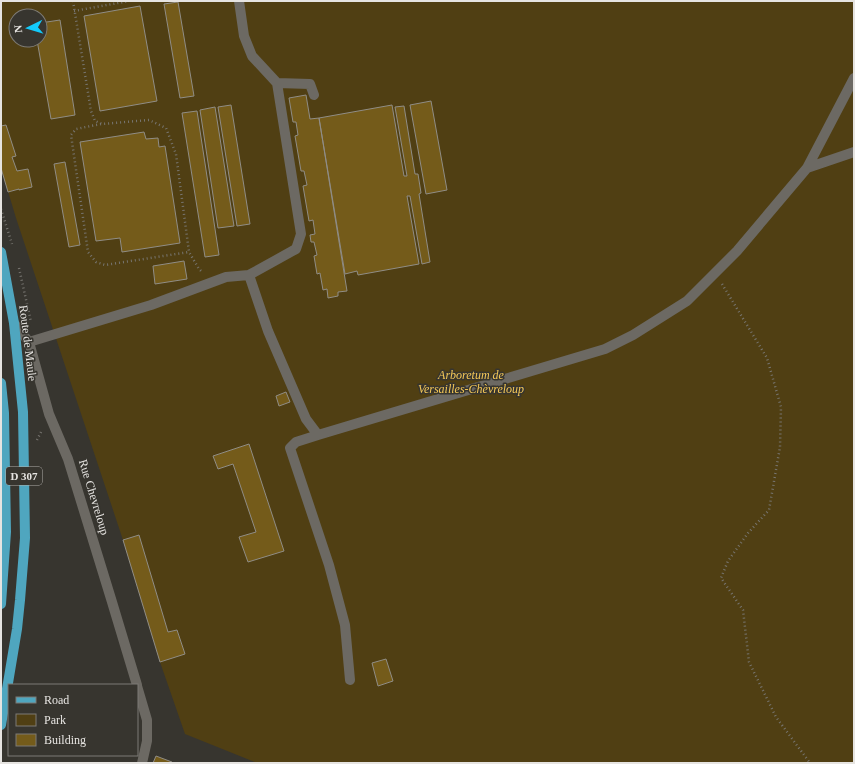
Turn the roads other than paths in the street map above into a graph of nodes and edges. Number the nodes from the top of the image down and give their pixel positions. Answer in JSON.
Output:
{"nodes":[{"id":1,"x":239,"y":1,"type":"edge"},
{"id":2,"x":854,"y":78,"type":"edge"},
{"id":3,"x":277,"y":83,"type":"junction"},
{"id":4,"x":314,"y":95,"type":"dead end"},
{"id":5,"x":854,"y":152,"type":"edge"},
{"id":6,"x":807,"y":168,"type":"junction"},
{"id":7,"x":1,"y":252,"type":"edge"},
{"id":8,"x":249,"y":275,"type":"junction"},
{"id":9,"x":14,"y":323,"type":"junction"},
{"id":10,"x":29,"y":342,"type":"junction"},
{"id":11,"x":1,"y":383,"type":"edge"},
{"id":12,"x":318,"y":435,"type":"junction"},
{"id":13,"x":1,"y":604,"type":"edge"},
{"id":14,"x":350,"y":680,"type":"dead end"},
{"id":15,"x":136,"y":684,"type":"edge"},
{"id":16,"x":138,"y":689,"type":"edge"},
{"id":17,"x":1,"y":725,"type":"edge"},
{"id":18,"x":142,"y":763,"type":"edge"}],
"edges":[{"from":1,"to":3,"type":"street"},
{"from":2,"to":6,"type":"street"},
{"from":3,"to":4,"type":"street"},
{"from":3,"to":8,"type":"street"},
{"from":5,"to":6,"type":"street"},
{"from":6,"to":12,"type":"street"},
{"from":7,"to":9,"type":"main road","name":"Route de Maule","number":"D 307"},
{"from":8,"to":10,"type":"street"},
{"from":8,"to":12,"type":"street"},
{"from":9,"to":10,"type":"street","name":"Rue Chevreloup"},
{"from":9,"to":17,"type":"main road","name":"Route de Maule","number":"D 307"},
{"from":10,"to":15,"type":"street","name":"Rue Chevreloup"},
{"from":11,"to":13,"type":"main road","number":"D 307"},
{"from":12,"to":14,"type":"street"},
{"from":16,"to":18,"type":"street","name":"Rue Chevreloup"}]}
